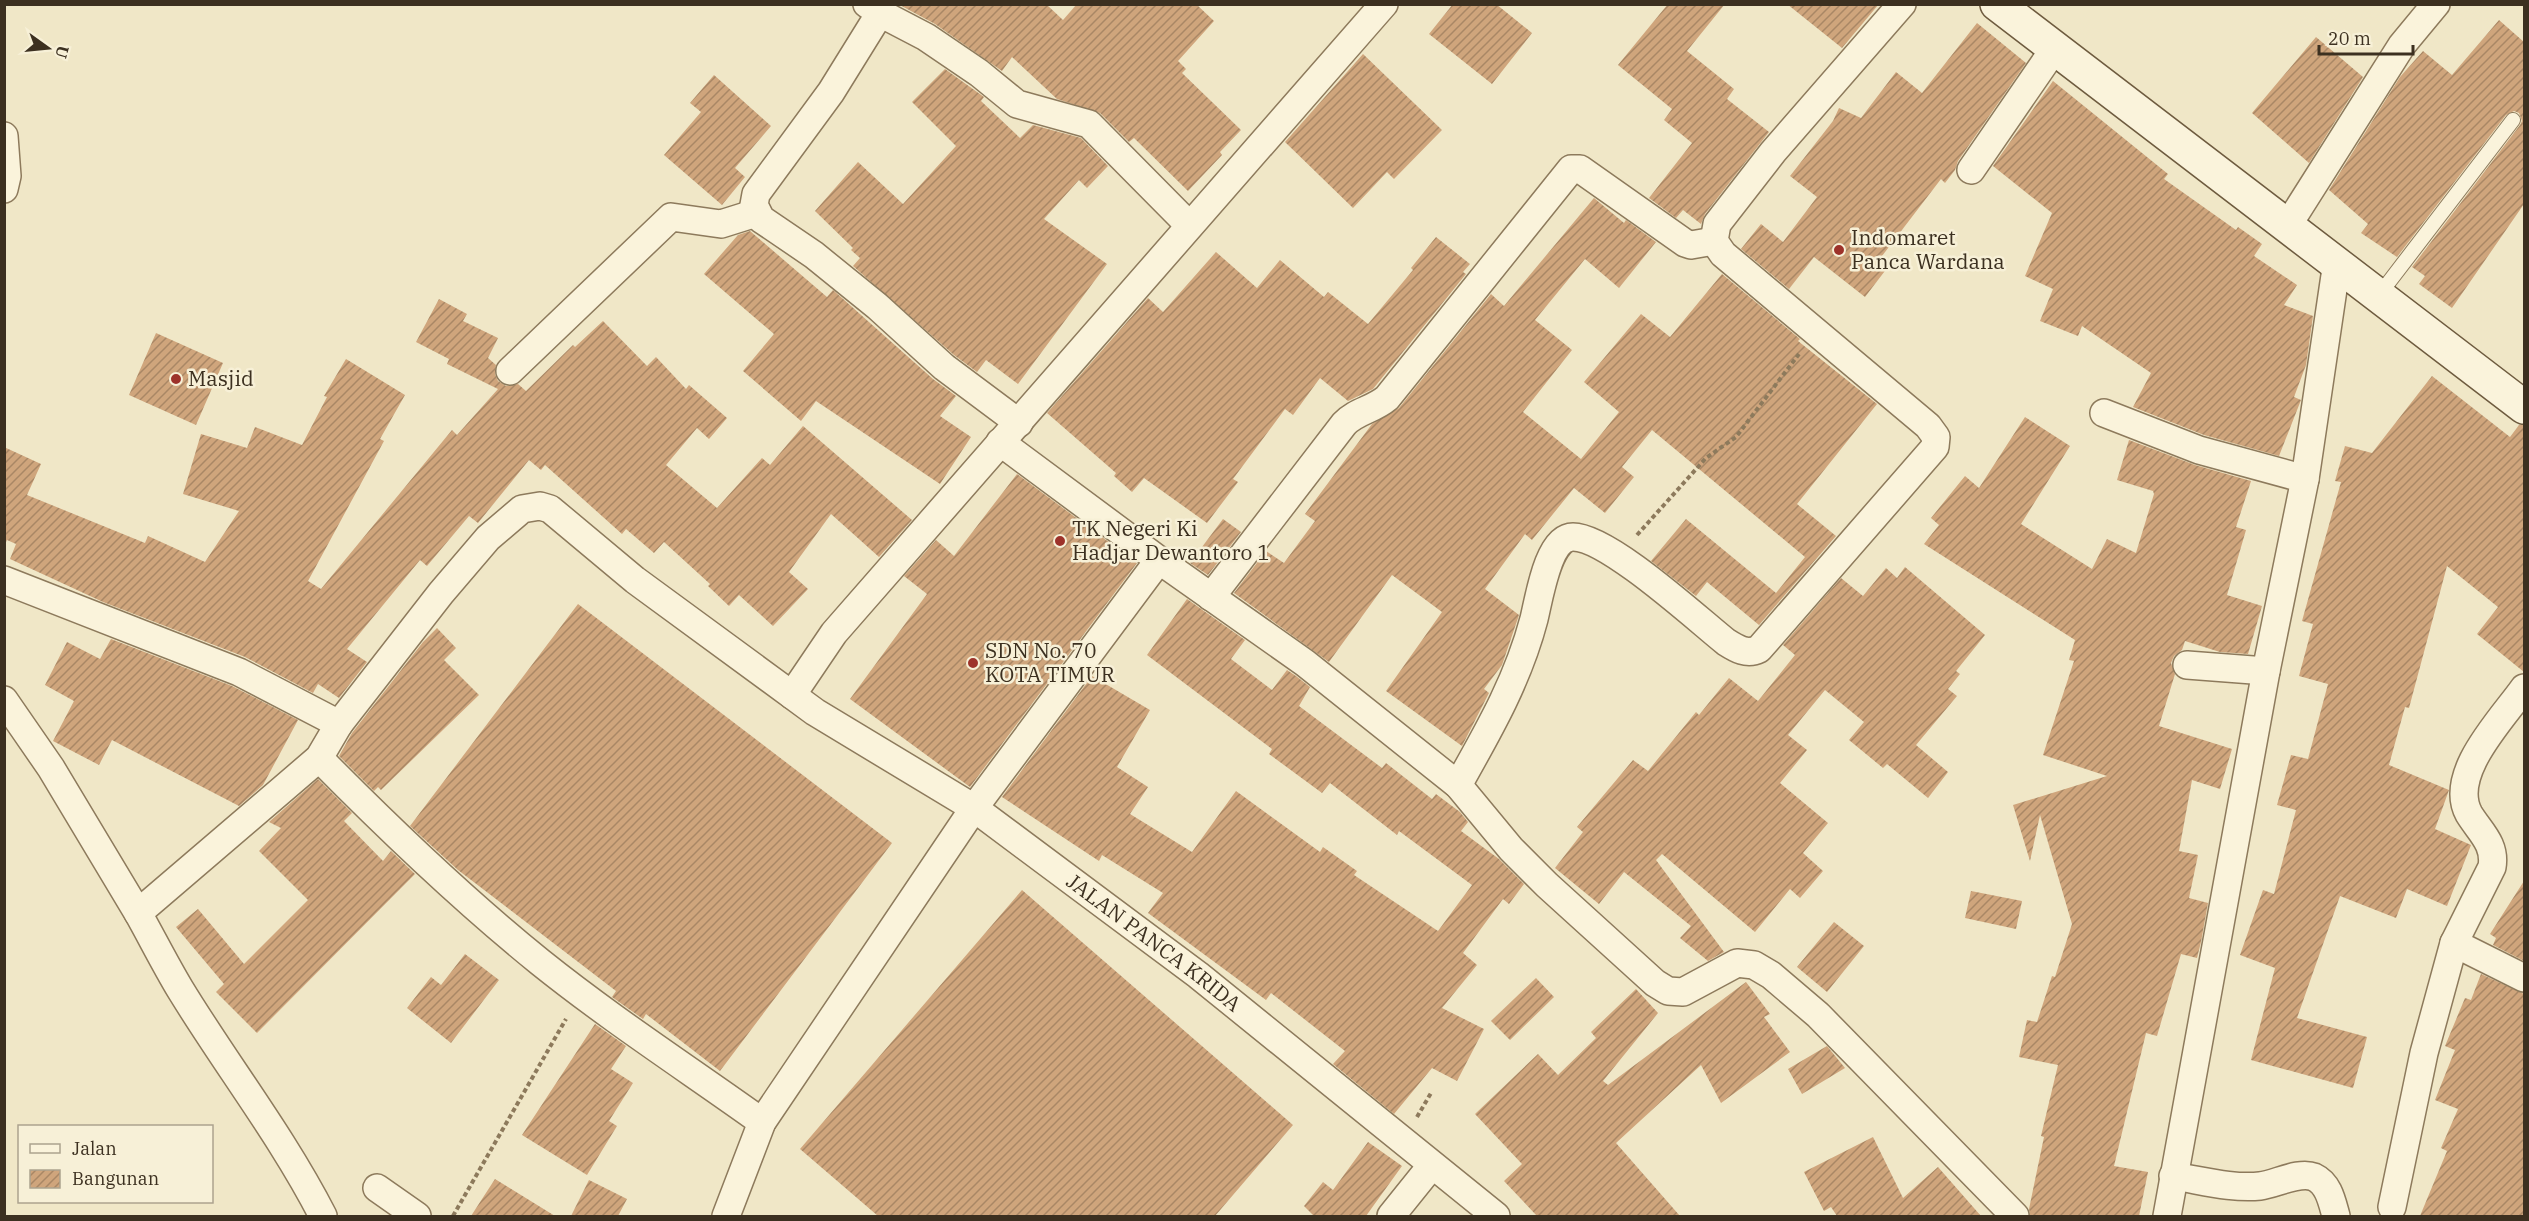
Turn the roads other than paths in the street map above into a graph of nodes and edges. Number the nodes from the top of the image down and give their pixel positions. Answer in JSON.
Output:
{"nodes":[{"id":1,"x":1384,"y":4,"type":"edge"},
{"id":2,"x":1902,"y":4,"type":"edge"},
{"id":3,"x":1997,"y":4,"type":"edge"},
{"id":4,"x":2436,"y":4,"type":"edge"},
{"id":5,"x":874,"y":9,"type":"edge"},
{"id":6,"x":2055,"y":48,"type":"junction"},
{"id":7,"x":2513,"y":120,"type":"dead end"},
{"id":8,"x":4,"y":136,"type":"edge"},
{"id":9,"x":1971,"y":170,"type":"dead end"},
{"id":10,"x":4,"y":189,"type":"edge"},
{"id":11,"x":756,"y":213,"type":"junction"},
{"id":12,"x":1190,"y":225,"type":"junction"},
{"id":13,"x":2288,"y":225,"type":"junction"},
{"id":14,"x":1714,"y":241,"type":"junction"},
{"id":15,"x":2337,"y":262,"type":"junction"},
{"id":16,"x":2379,"y":295,"type":"junction"},
{"id":17,"x":510,"y":371,"type":"dead end"},
{"id":18,"x":2524,"y":407,"type":"edge"},
{"id":19,"x":2104,"y":413,"type":"dead end"},
{"id":20,"x":1018,"y":423,"type":"junction"},
{"id":21,"x":1000,"y":442,"type":"junction"},
{"id":22,"x":2306,"y":479,"type":"junction"},
{"id":23,"x":1159,"y":560,"type":"junction"},
{"id":24,"x":4,"y":580,"type":"edge"},
{"id":25,"x":1210,"y":597,"type":"junction"},
{"id":26,"x":2187,"y":665,"type":"dead end"},
{"id":27,"x":2266,"y":671,"type":"junction"},
{"id":28,"x":2524,"y":688,"type":"edge"},
{"id":29,"x":792,"y":695,"type":"junction"},
{"id":30,"x":4,"y":700,"type":"edge"},
{"id":31,"x":339,"y":724,"type":"junction"},
{"id":32,"x":319,"y":758,"type":"junction"},
{"id":33,"x":1458,"y":785,"type":"junction"},
{"id":34,"x":974,"y":808,"type":"junction"},
{"id":35,"x":138,"y":913,"type":"junction"},
{"id":36,"x":2454,"y":943,"type":"junction"},
{"id":37,"x":2524,"y":978,"type":"edge"},
{"id":38,"x":762,"y":1122,"type":"junction"},
{"id":39,"x":1432,"y":1165,"type":"junction"},
{"id":40,"x":2173,"y":1176,"type":"junction"},
{"id":41,"x":377,"y":1188,"type":"dead end"},
{"id":42,"x":2392,"y":1207,"type":"dead end"},
{"id":43,"x":323,"y":1216,"type":"edge"},
{"id":44,"x":417,"y":1216,"type":"edge"},
{"id":45,"x":726,"y":1216,"type":"edge"},
{"id":46,"x":1391,"y":1216,"type":"edge"},
{"id":47,"x":1496,"y":1216,"type":"edge"},
{"id":48,"x":2015,"y":1216,"type":"edge"},
{"id":49,"x":2167,"y":1216,"type":"edge"},
{"id":50,"x":2336,"y":1216,"type":"edge"}],
"edges":[{"from":1,"to":12,"type":"street"},
{"from":2,"to":14,"type":"street"},
{"from":3,"to":6,"type":"street"},
{"from":4,"to":13,"type":"street"},
{"from":5,"to":11,"type":"street"},
{"from":5,"to":12,"type":"street"},
{"from":6,"to":9,"type":"street"},
{"from":6,"to":13,"type":"street"},
{"from":7,"to":16,"type":"lane"},
{"from":8,"to":10,"type":"street"},
{"from":11,"to":17,"type":"street"},
{"from":11,"to":20,"type":"street"},
{"from":12,"to":20,"type":"street"},
{"from":13,"to":15,"type":"street"},
{"from":14,"to":25,"type":"street"},
{"from":14,"to":33,"type":"street"},
{"from":15,"to":16,"type":"street"},
{"from":15,"to":22,"type":"street"},
{"from":16,"to":18,"type":"street"},
{"from":19,"to":22,"type":"street"},
{"from":20,"to":21,"type":"street"},
{"from":21,"to":23,"type":"street"},
{"from":21,"to":29,"type":"street"},
{"from":22,"to":27,"type":"street"},
{"from":23,"to":25,"type":"street"},
{"from":23,"to":34,"type":"street"},
{"from":24,"to":31,"type":"street"},
{"from":25,"to":33,"type":"street"},
{"from":26,"to":27,"type":"street"},
{"from":27,"to":40,"type":"street"},
{"from":28,"to":36,"type":"street"},
{"from":29,"to":31,"type":"street","name":"JALAN PANCA KRIDA"},
{"from":29,"to":34,"type":"street","name":"JALAN PANCA KRIDA"},
{"from":30,"to":35,"type":"street"},
{"from":31,"to":32,"type":"street","name":"JALAN PANCA KRIDA"},
{"from":32,"to":35,"type":"street","name":"JALAN PANCA KRIDA"},
{"from":32,"to":38,"type":"street"},
{"from":33,"to":48,"type":"street"},
{"from":34,"to":38,"type":"street"},
{"from":34,"to":39,"type":"street","name":"JALAN PANCA KRIDA"},
{"from":35,"to":43,"type":"street"},
{"from":36,"to":37,"type":"street"},
{"from":36,"to":42,"type":"street"},
{"from":38,"to":45,"type":"street"},
{"from":39,"to":46,"type":"street"},
{"from":39,"to":47,"type":"street","name":"JALAN PANCA KRIDA"},
{"from":40,"to":49,"type":"street"},
{"from":40,"to":50,"type":"street"},
{"from":41,"to":44,"type":"street"}]}
